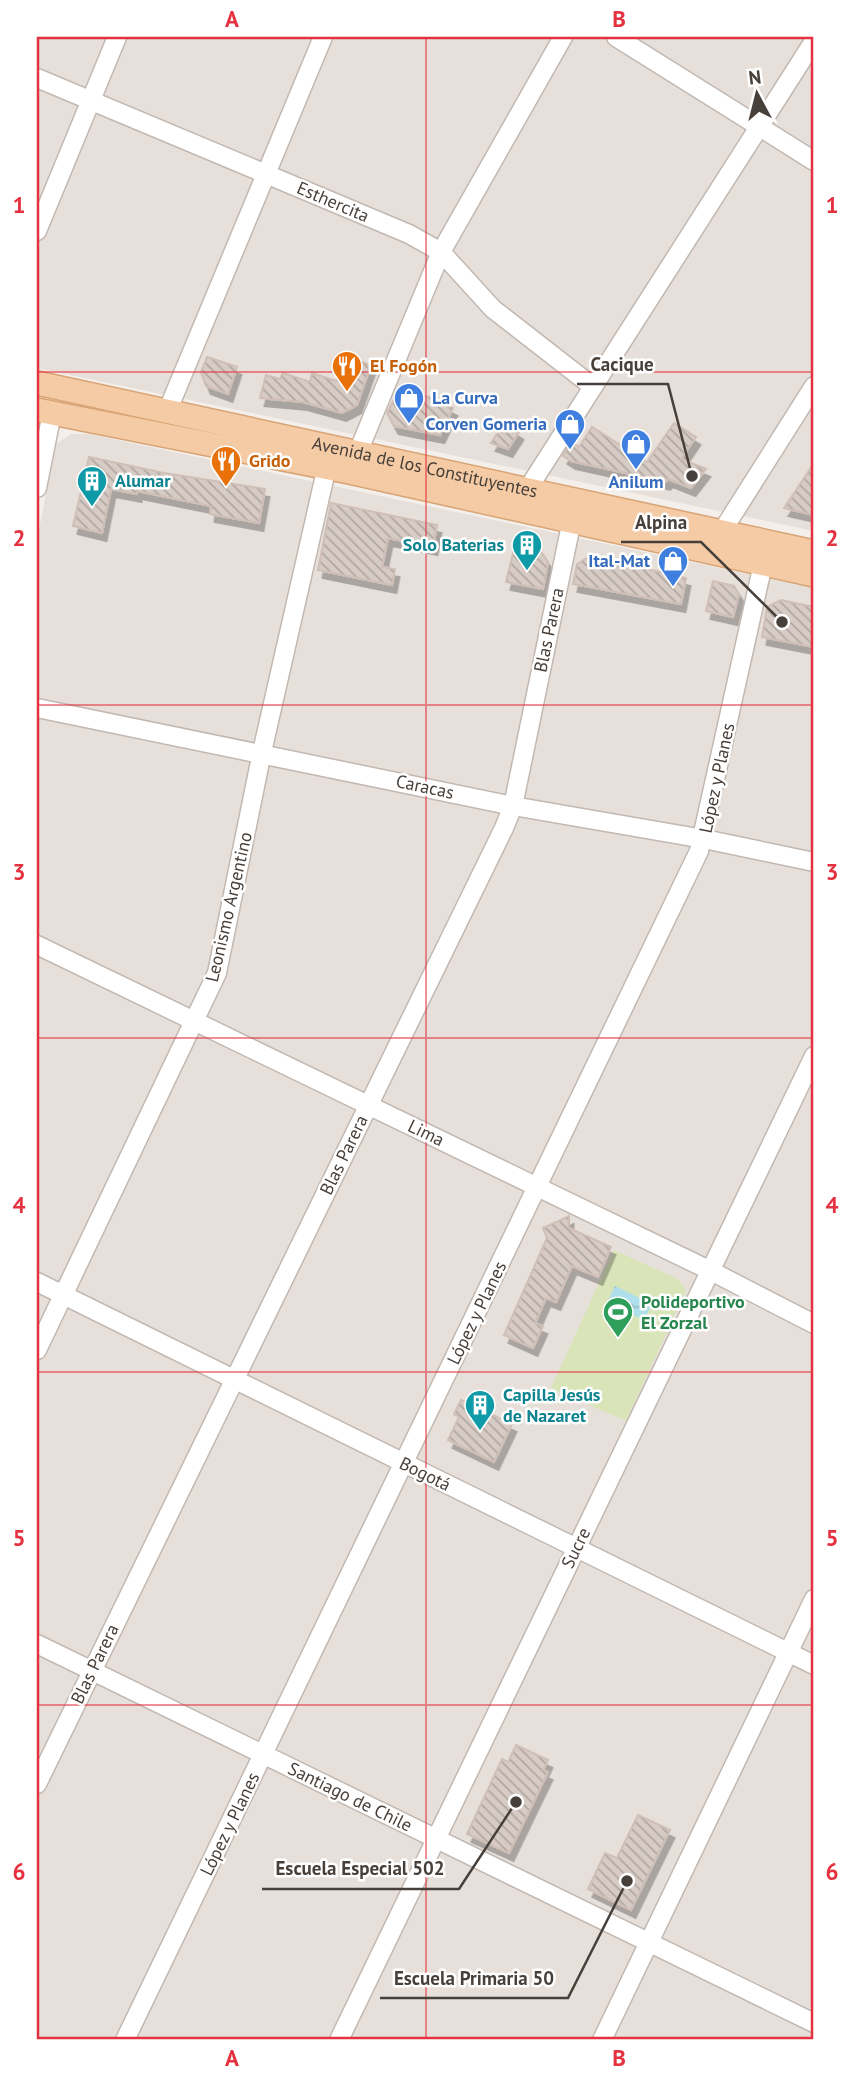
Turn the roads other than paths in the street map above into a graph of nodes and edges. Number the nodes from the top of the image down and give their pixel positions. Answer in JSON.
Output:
{"nodes":[{"id":1,"x":117,"y":37,"type":"edge"},
{"id":2,"x":324,"y":37,"type":"edge"},
{"id":3,"x":563,"y":37,"type":"edge"},
{"id":4,"x":616,"y":37,"type":"edge"},
{"id":5,"x":814,"y":41,"type":"edge"},
{"id":6,"x":37,"y":78,"type":"edge"},
{"id":7,"x":91,"y":100,"type":"junction"},
{"id":8,"x":758,"y":127,"type":"junction"},
{"id":9,"x":814,"y":161,"type":"edge"},
{"id":10,"x":267,"y":174,"type":"junction"},
{"id":11,"x":37,"y":231,"type":"edge"},
{"id":12,"x":441,"y":252,"type":"junction"},
{"id":13,"x":37,"y":383,"type":"edge"},
{"id":14,"x":592,"y":386,"type":"junction"},
{"id":15,"x":814,"y":386,"type":"edge"},
{"id":16,"x":44,"y":412,"type":"edge"},
{"id":17,"x":167,"y":412,"type":"junction"},
{"id":18,"x":358,"y":452,"type":"junction"},
{"id":19,"x":327,"y":469,"type":"junction"},
{"id":20,"x":37,"y":488,"type":"edge"},
{"id":21,"x":526,"y":488,"type":"junction"},
{"id":22,"x":517,"y":510,"type":"junction"},
{"id":23,"x":573,"y":511,"type":"junction"},
{"id":24,"x":721,"y":533,"type":"junction"},
{"id":25,"x":814,"y":552,"type":"edge"},
{"id":26,"x":763,"y":564,"type":"junction"},
{"id":27,"x":814,"y":575,"type":"edge"},
{"id":28,"x":37,"y":708,"type":"edge"},
{"id":29,"x":262,"y":752,"type":"junction"},
{"id":30,"x":513,"y":806,"type":"junction"},
{"id":31,"x":704,"y":839,"type":"junction"},
{"id":32,"x":814,"y":862,"type":"edge"},
{"id":33,"x":37,"y":945,"type":"edge"},
{"id":34,"x":196,"y":1022,"type":"junction"},
{"id":35,"x":814,"y":1056,"type":"edge"},
{"id":36,"x":368,"y":1105,"type":"junction"},
{"id":37,"x":538,"y":1188,"type":"junction"},
{"id":38,"x":709,"y":1270,"type":"junction"},
{"id":39,"x":37,"y":1282,"type":"edge"},
{"id":40,"x":64,"y":1295,"type":"junction"},
{"id":41,"x":814,"y":1324,"type":"edge"},
{"id":42,"x":37,"y":1350,"type":"edge"},
{"id":43,"x":234,"y":1379,"type":"junction"},
{"id":44,"x":405,"y":1463,"type":"junction"},
{"id":45,"x":576,"y":1548,"type":"junction"},
{"id":46,"x":814,"y":1599,"type":"edge"},
{"id":47,"x":37,"y":1644,"type":"edge"},
{"id":48,"x":788,"y":1652,"type":"junction"},
{"id":49,"x":814,"y":1665,"type":"edge"},
{"id":50,"x":92,"y":1671,"type":"junction"},
{"id":51,"x":264,"y":1755,"type":"junction"},
{"id":52,"x":37,"y":1784,"type":"edge"},
{"id":53,"x":436,"y":1839,"type":"junction"},
{"id":54,"x":650,"y":1944,"type":"junction"},
{"id":55,"x":814,"y":2024,"type":"edge"},
{"id":56,"x":125,"y":2040,"type":"edge"},
{"id":57,"x":340,"y":2040,"type":"edge"},
{"id":58,"x":602,"y":2040,"type":"edge"}],
"edges":[{"from":1,"to":7,"type":"street"},
{"from":2,"to":10,"type":"street"},
{"from":3,"to":12,"type":"street"},
{"from":4,"to":8,"type":"street"},
{"from":5,"to":8,"type":"street"},
{"from":6,"to":7,"type":"street","name":"Esthercita"},
{"from":7,"to":10,"type":"street","name":"Esthercita"},
{"from":7,"to":11,"type":"street"},
{"from":8,"to":9,"type":"street"},
{"from":8,"to":14,"type":"street"},
{"from":10,"to":12,"type":"street","name":"Esthercita"},
{"from":10,"to":17,"type":"street"},
{"from":12,"to":14,"type":"street","name":"Esthercita"},
{"from":12,"to":18,"type":"street"},
{"from":13,"to":17,"type":"main road","name":"Avenida de los Constituyentes"},
{"from":14,"to":21,"type":"street"},
{"from":15,"to":24,"type":"street"},
{"from":16,"to":19,"type":"main road","name":"Avenida de los Constituyentes"},
{"from":16,"to":20,"type":"street"},
{"from":17,"to":18,"type":"main road","name":"Avenida de los Constituyentes"},
{"from":18,"to":19,"type":"street"},
{"from":18,"to":21,"type":"main road","name":"Avenida de los Constituyentes"},
{"from":19,"to":22,"type":"main road","name":"Avenida de los Constituyentes"},
{"from":19,"to":29,"type":"street","name":"Leonismo Argentino"},
{"from":21,"to":22,"type":"street"},
{"from":21,"to":23,"type":"main road","name":"Avenida de los Constituyentes"},
{"from":22,"to":23,"type":"main road","name":"Avenida de los Constituyentes"},
{"from":23,"to":24,"type":"main road","name":"Avenida de los Constituyentes"},
{"from":23,"to":26,"type":"main road","name":"Avenida de los Constituyentes"},
{"from":23,"to":30,"type":"street","name":"Blas Parera"},
{"from":24,"to":25,"type":"main road","name":"Avenida de los Constituyentes"},
{"from":26,"to":27,"type":"main road","name":"Avenida de los Constituyentes"},
{"from":26,"to":31,"type":"street","name":"López y Planes"},
{"from":28,"to":29,"type":"street","name":"Caracas"},
{"from":29,"to":30,"type":"street","name":"Caracas"},
{"from":29,"to":34,"type":"street","name":"Leonismo Argentino"},
{"from":30,"to":31,"type":"street","name":"Caracas"},
{"from":30,"to":36,"type":"street","name":"Blas Parera"},
{"from":31,"to":32,"type":"street","name":"Caracas"},
{"from":31,"to":37,"type":"street","name":"López y Planes"},
{"from":33,"to":34,"type":"street","name":"Lima"},
{"from":34,"to":36,"type":"street","name":"Lima"},
{"from":34,"to":40,"type":"street","name":"Leonismo Argentino"},
{"from":35,"to":38,"type":"street","name":"Sucre"},
{"from":36,"to":37,"type":"street","name":"Lima"},
{"from":36,"to":43,"type":"street","name":"Blas Parera"},
{"from":37,"to":38,"type":"street","name":"Lima"},
{"from":37,"to":44,"type":"street","name":"López y Planes"},
{"from":38,"to":41,"type":"street","name":"Lima"},
{"from":38,"to":45,"type":"street","name":"Sucre"},
{"from":39,"to":40,"type":"street","name":"Bogotá"},
{"from":40,"to":42,"type":"street","name":"Leonismo Argentino"},
{"from":40,"to":43,"type":"street","name":"Bogotá"},
{"from":43,"to":44,"type":"street","name":"Bogotá"},
{"from":43,"to":50,"type":"street","name":"Blas Parera"},
{"from":44,"to":45,"type":"street","name":"Bogotá"},
{"from":44,"to":51,"type":"street","name":"López y Planes"},
{"from":45,"to":48,"type":"street","name":"Bogotá"},
{"from":45,"to":53,"type":"street","name":"Sucre"},
{"from":46,"to":48,"type":"street"},
{"from":47,"to":50,"type":"street","name":"Santiago de Chile"},
{"from":48,"to":49,"type":"street","name":"Bogotá"},
{"from":48,"to":54,"type":"street"},
{"from":50,"to":51,"type":"street","name":"Santiago de Chile"},
{"from":50,"to":52,"type":"street","name":"Blas Parera"},
{"from":51,"to":53,"type":"street","name":"Santiago de Chile"},
{"from":51,"to":56,"type":"street","name":"López y Planes"},
{"from":53,"to":54,"type":"street","name":"Santiago de Chile"},
{"from":53,"to":57,"type":"street","name":"Sucre"},
{"from":54,"to":55,"type":"street","name":"Santiago de Chile"},
{"from":54,"to":58,"type":"street"}]}
